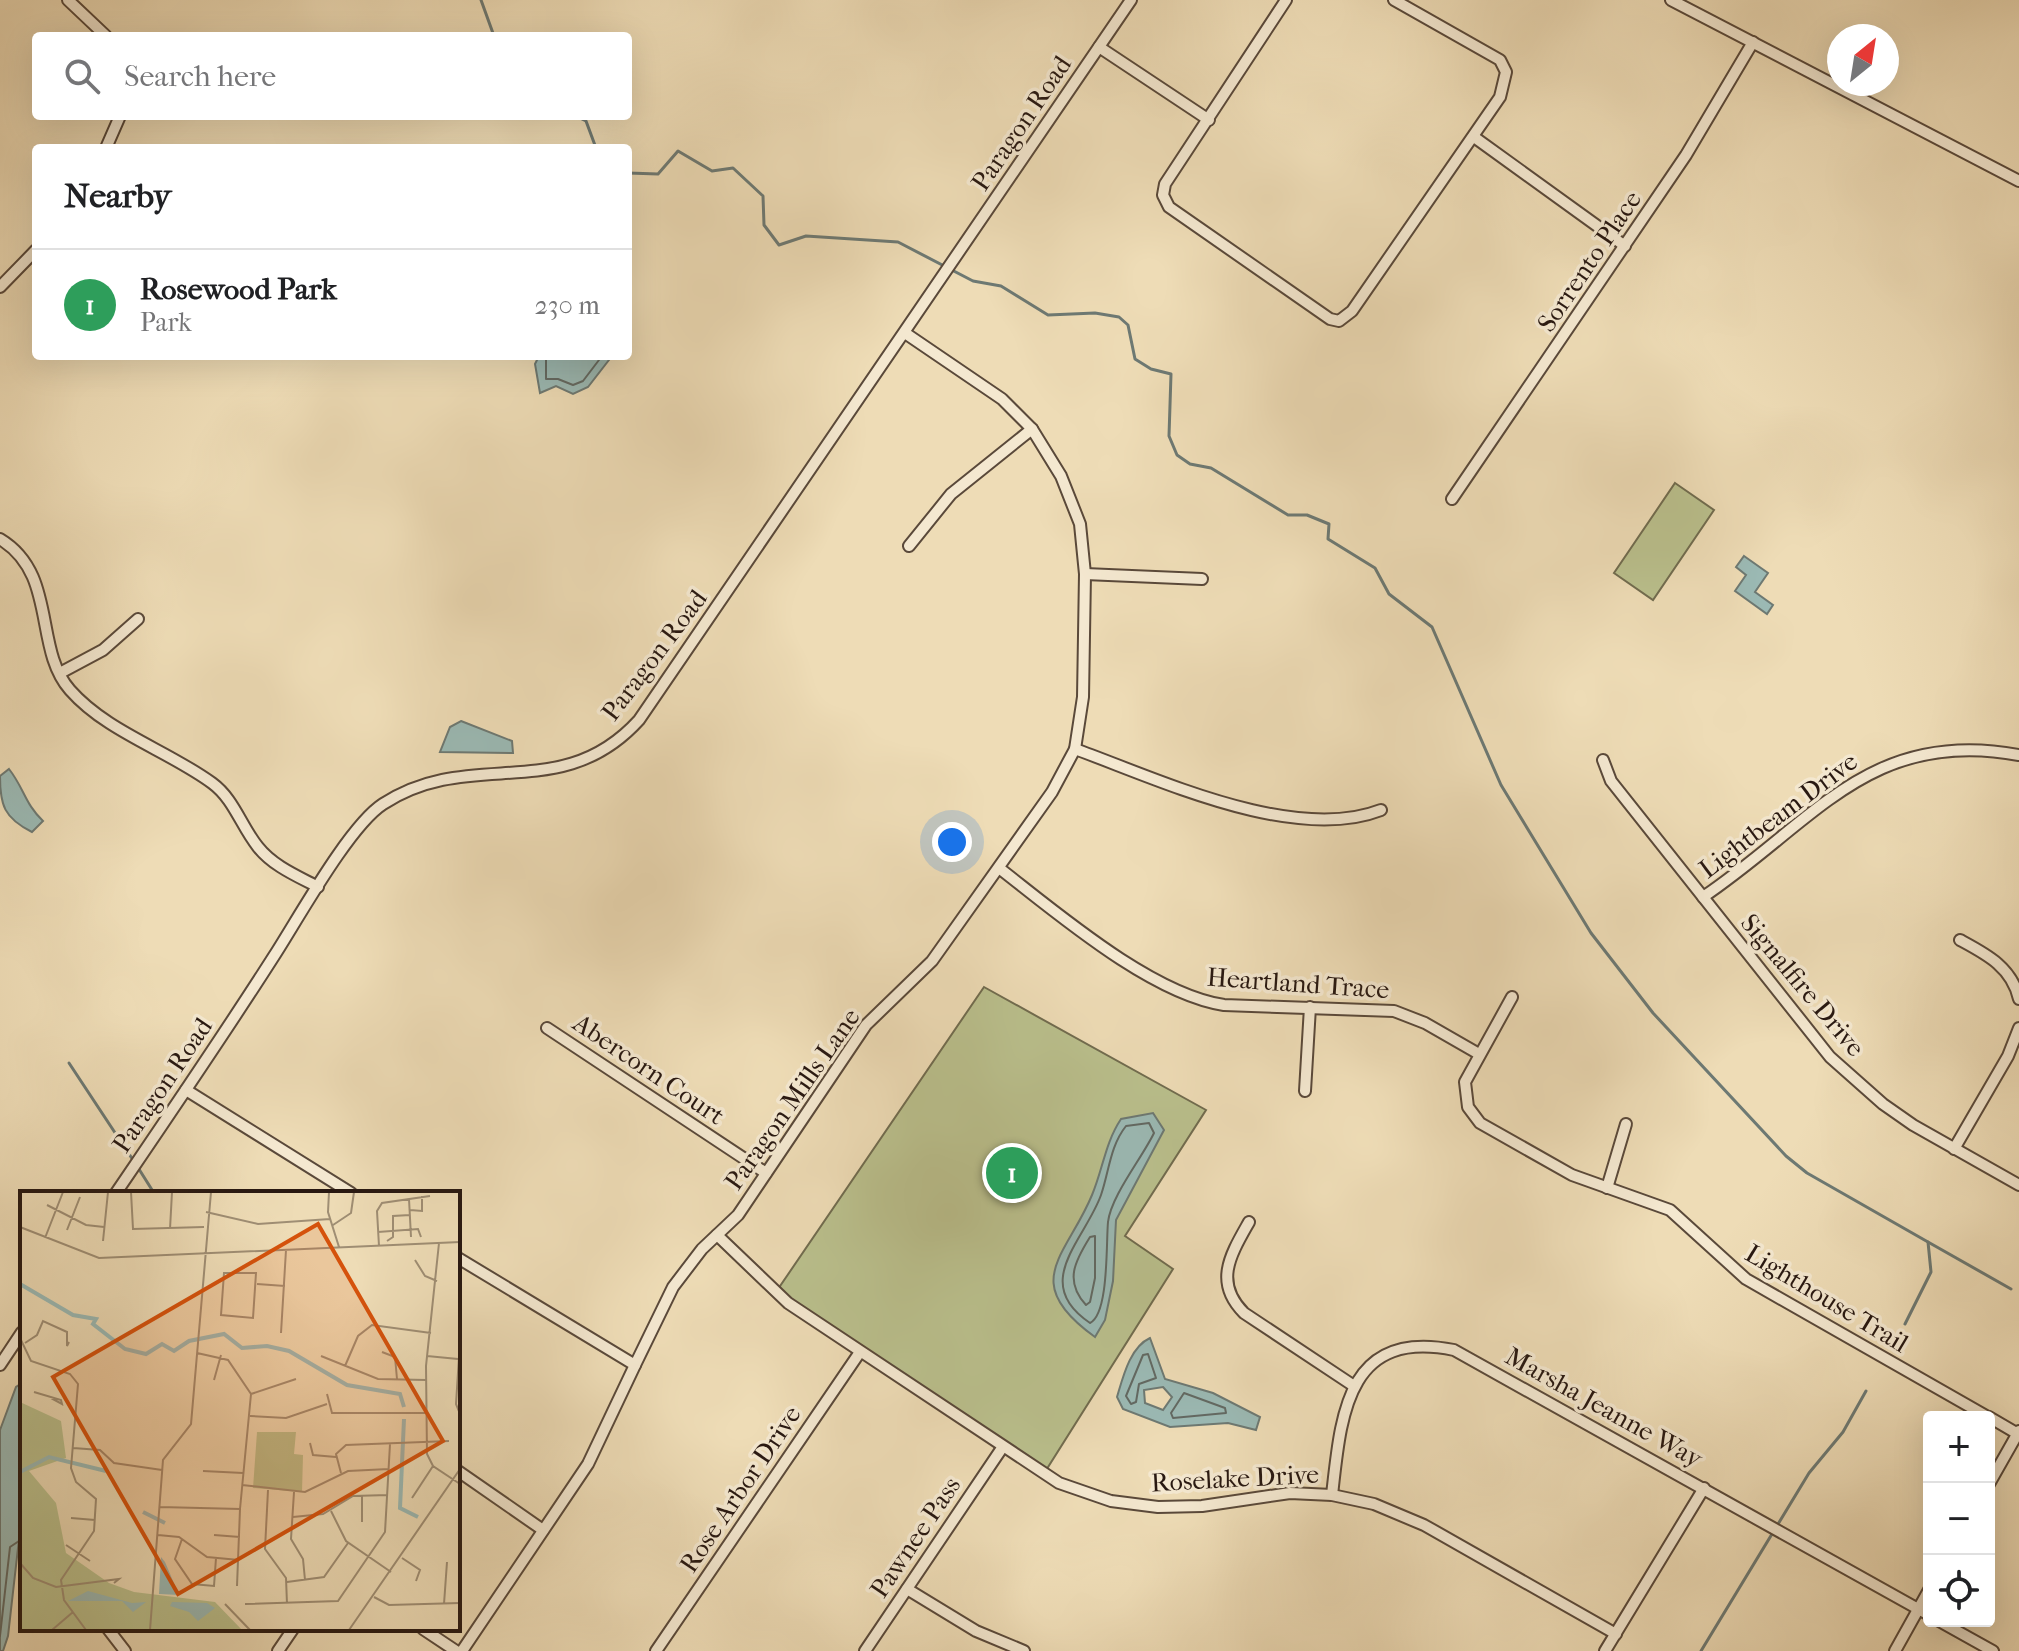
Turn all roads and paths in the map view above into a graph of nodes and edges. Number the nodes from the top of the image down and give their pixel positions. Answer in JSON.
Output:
{"nodes":[{"id":1,"x":68,"y":0,"type":"edge"},
{"id":2,"x":1131,"y":0,"type":"edge"},
{"id":3,"x":1286,"y":0,"type":"edge"},
{"id":4,"x":1394,"y":0,"type":"edge"},
{"id":5,"x":1671,"y":0,"type":"edge"},
{"id":6,"x":102,"y":32,"type":"edge"},
{"id":7,"x":1753,"y":42,"type":"junction"},
{"id":8,"x":1099,"y":47,"type":"junction"},
{"id":9,"x":118,"y":120,"type":"edge"},
{"id":10,"x":1209,"y":120,"type":"junction"},
{"id":11,"x":1474,"y":137,"type":"junction"},
{"id":12,"x":108,"y":144,"type":"edge"},
{"id":13,"x":2019,"y":181,"type":"edge"},
{"id":14,"x":1625,"y":246,"type":"junction"},
{"id":15,"x":32,"y":254,"type":"edge"},
{"id":16,"x":0,"y":287,"type":"edge"},
{"id":17,"x":905,"y":333,"type":"junction"},
{"id":18,"x":1032,"y":429,"type":"junction"},
{"id":19,"x":1452,"y":499,"type":"dead end"},
{"id":20,"x":0,"y":539,"type":"edge"},
{"id":21,"x":909,"y":546,"type":"dead end"},
{"id":22,"x":1085,"y":574,"type":"junction"},
{"id":23,"x":1202,"y":579,"type":"dead end"},
{"id":24,"x":138,"y":619,"type":"dead end"},
{"id":25,"x":60,"y":673,"type":"junction"},
{"id":26,"x":1075,"y":749,"type":"junction"},
{"id":27,"x":2019,"y":755,"type":"edge"},
{"id":28,"x":1603,"y":760,"type":"dead end"},
{"id":29,"x":1381,"y":810,"type":"dead end"},
{"id":30,"x":999,"y":868,"type":"junction"},
{"id":31,"x":318,"y":887,"type":"junction"},
{"id":32,"x":1703,"y":897,"type":"junction"},
{"id":33,"x":1960,"y":940,"type":"dead end"},
{"id":34,"x":1512,"y":997,"type":"dead end"},
{"id":35,"x":2019,"y":999,"type":"edge"},
{"id":36,"x":1310,"y":1007,"type":"junction"},
{"id":37,"x":547,"y":1028,"type":"dead end"},
{"id":38,"x":2019,"y":1028,"type":"edge"},
{"id":39,"x":1479,"y":1054,"type":"junction"},
{"id":40,"x":186,"y":1090,"type":"junction"},
{"id":41,"x":1305,"y":1091,"type":"dead end"},
{"id":42,"x":1626,"y":1124,"type":"dead end"},
{"id":43,"x":1954,"y":1149,"type":"junction"},
{"id":44,"x":766,"y":1173,"type":"junction"},
{"id":45,"x":2019,"y":1185,"type":"edge"},
{"id":46,"x":1607,"y":1188,"type":"junction"},
{"id":47,"x":117,"y":1191,"type":"edge"},
{"id":48,"x":348,"y":1191,"type":"edge"},
{"id":49,"x":1249,"y":1222,"type":"dead end"},
{"id":50,"x":717,"y":1235,"type":"junction"},
{"id":51,"x":460,"y":1259,"type":"edge"},
{"id":52,"x":20,"y":1335,"type":"edge"},
{"id":53,"x":860,"y":1352,"type":"junction"},
{"id":54,"x":0,"y":1365,"type":"edge"},
{"id":55,"x":635,"y":1365,"type":"junction"},
{"id":56,"x":1354,"y":1386,"type":"junction"},
{"id":57,"x":1978,"y":1411,"type":"edge"},
{"id":58,"x":1995,"y":1420,"type":"edge"},
{"id":59,"x":2018,"y":1432,"type":"edge"},
{"id":60,"x":1002,"y":1448,"type":"junction"},
{"id":61,"x":460,"y":1472,"type":"edge"},
{"id":62,"x":1990,"y":1483,"type":"edge"},
{"id":63,"x":1704,"y":1488,"type":"junction"},
{"id":64,"x":1332,"y":1495,"type":"junction"},
{"id":65,"x":543,"y":1530,"type":"junction"},
{"id":66,"x":907,"y":1589,"type":"junction"},
{"id":67,"x":1923,"y":1600,"type":"edge"},
{"id":68,"x":1918,"y":1609,"type":"junction"},
{"id":69,"x":1923,"y":1612,"type":"edge"},
{"id":70,"x":1950,"y":1627,"type":"edge"},
{"id":71,"x":110,"y":1631,"type":"edge"},
{"id":72,"x":292,"y":1631,"type":"edge"},
{"id":73,"x":426,"y":1631,"type":"edge"},
{"id":74,"x":1616,"y":1634,"type":"junction"},
{"id":75,"x":125,"y":1651,"type":"edge"},
{"id":76,"x":278,"y":1651,"type":"edge"},
{"id":77,"x":456,"y":1651,"type":"edge"},
{"id":78,"x":462,"y":1651,"type":"edge"},
{"id":79,"x":656,"y":1651,"type":"edge"},
{"id":80,"x":865,"y":1651,"type":"edge"},
{"id":81,"x":1024,"y":1651,"type":"edge"},
{"id":82,"x":1605,"y":1651,"type":"edge"},
{"id":83,"x":1895,"y":1651,"type":"edge"},
{"id":84,"x":1993,"y":1651,"type":"edge"}],
"edges":[{"from":1,"to":6,"type":"street"},
{"from":2,"to":8,"type":"street","name":"Paragon Road"},
{"from":3,"to":10,"type":"street"},
{"from":4,"to":11,"type":"street"},
{"from":5,"to":7,"type":"street"},
{"from":7,"to":13,"type":"street"},
{"from":7,"to":14,"type":"street","name":"Sorrento Place"},
{"from":8,"to":10,"type":"street"},
{"from":8,"to":17,"type":"street","name":"Paragon Road"},
{"from":9,"to":12,"type":"street"},
{"from":10,"to":11,"type":"street"},
{"from":11,"to":14,"type":"street"},
{"from":14,"to":19,"type":"street","name":"Sorrento Place"},
{"from":15,"to":16,"type":"street"},
{"from":17,"to":18,"type":"street","name":"Paragon Mills Lane"},
{"from":17,"to":31,"type":"street","name":"Paragon Road"},
{"from":18,"to":21,"type":"street"},
{"from":18,"to":22,"type":"street","name":"Paragon Mills Lane"},
{"from":20,"to":25,"type":"street"},
{"from":22,"to":23,"type":"street"},
{"from":22,"to":26,"type":"street","name":"Paragon Mills Lane"},
{"from":24,"to":25,"type":"street"},
{"from":25,"to":31,"type":"street"},
{"from":26,"to":29,"type":"street"},
{"from":26,"to":30,"type":"street","name":"Paragon Mills Lane"},
{"from":27,"to":32,"type":"street","name":"Lightbeam Drive"},
{"from":28,"to":32,"type":"street","name":"Signalfire Drive"},
{"from":30,"to":36,"type":"street","name":"Heartland Trace"},
{"from":30,"to":44,"type":"street","name":"Paragon Mills Lane"},
{"from":31,"to":40,"type":"street","name":"Paragon Road"},
{"from":32,"to":43,"type":"street","name":"Signalfire Drive"},
{"from":33,"to":35,"type":"street"},
{"from":34,"to":39,"type":"street","name":"Lighthouse Trail"},
{"from":36,"to":39,"type":"street","name":"Heartland Trace"},
{"from":36,"to":41,"type":"street"},
{"from":37,"to":44,"type":"street","name":"Abercorn Court"},
{"from":38,"to":43,"type":"street"},
{"from":39,"to":46,"type":"street","name":"Lighthouse Trail"},
{"from":40,"to":47,"type":"street","name":"Paragon Road"},
{"from":40,"to":48,"type":"street"},
{"from":42,"to":46,"type":"street"},
{"from":43,"to":45,"type":"street","name":"Signalfire Drive"},
{"from":44,"to":50,"type":"street","name":"Paragon Mills Lane"},
{"from":46,"to":57,"type":"street","name":"Lighthouse Trail"},
{"from":49,"to":56,"type":"street"},
{"from":50,"to":53,"type":"street","name":"Roselake Drive"},
{"from":50,"to":55,"type":"street","name":"Paragon Mills Lane"},
{"from":51,"to":55,"type":"street"},
{"from":52,"to":54,"type":"street"},
{"from":53,"to":60,"type":"street","name":"Roselake Drive"},
{"from":53,"to":79,"type":"street","name":"Rose Arbor Drive"},
{"from":55,"to":65,"type":"street","name":"Paragon Mills Lane"},
{"from":56,"to":63,"type":"street","name":"Marsha Jeanne Way"},
{"from":56,"to":64,"type":"street","name":"Marsha Jeanne Way"},
{"from":58,"to":59,"type":"street","name":"Lighthouse Trail"},
{"from":59,"to":62,"type":"street"},
{"from":60,"to":64,"type":"street","name":"Roselake Drive"},
{"from":60,"to":66,"type":"street","name":"Pawnee Pass"},
{"from":61,"to":65,"type":"street"},
{"from":63,"to":68,"type":"street","name":"Marsha Jeanne Way"},
{"from":63,"to":74,"type":"street"},
{"from":64,"to":74,"type":"street","name":"Roselake Drive"},
{"from":65,"to":78,"type":"street","name":"Paragon Mills Lane"},
{"from":66,"to":80,"type":"street","name":"Pawnee Pass"},
{"from":66,"to":81,"type":"street"},
{"from":67,"to":68,"type":"street"},
{"from":68,"to":69,"type":"street","name":"Marsha Jeanne Way"},
{"from":68,"to":83,"type":"street"},
{"from":70,"to":84,"type":"street"},
{"from":71,"to":75,"type":"street"},
{"from":72,"to":76,"type":"street"},
{"from":73,"to":77,"type":"street"},
{"from":74,"to":82,"type":"street"}]}
